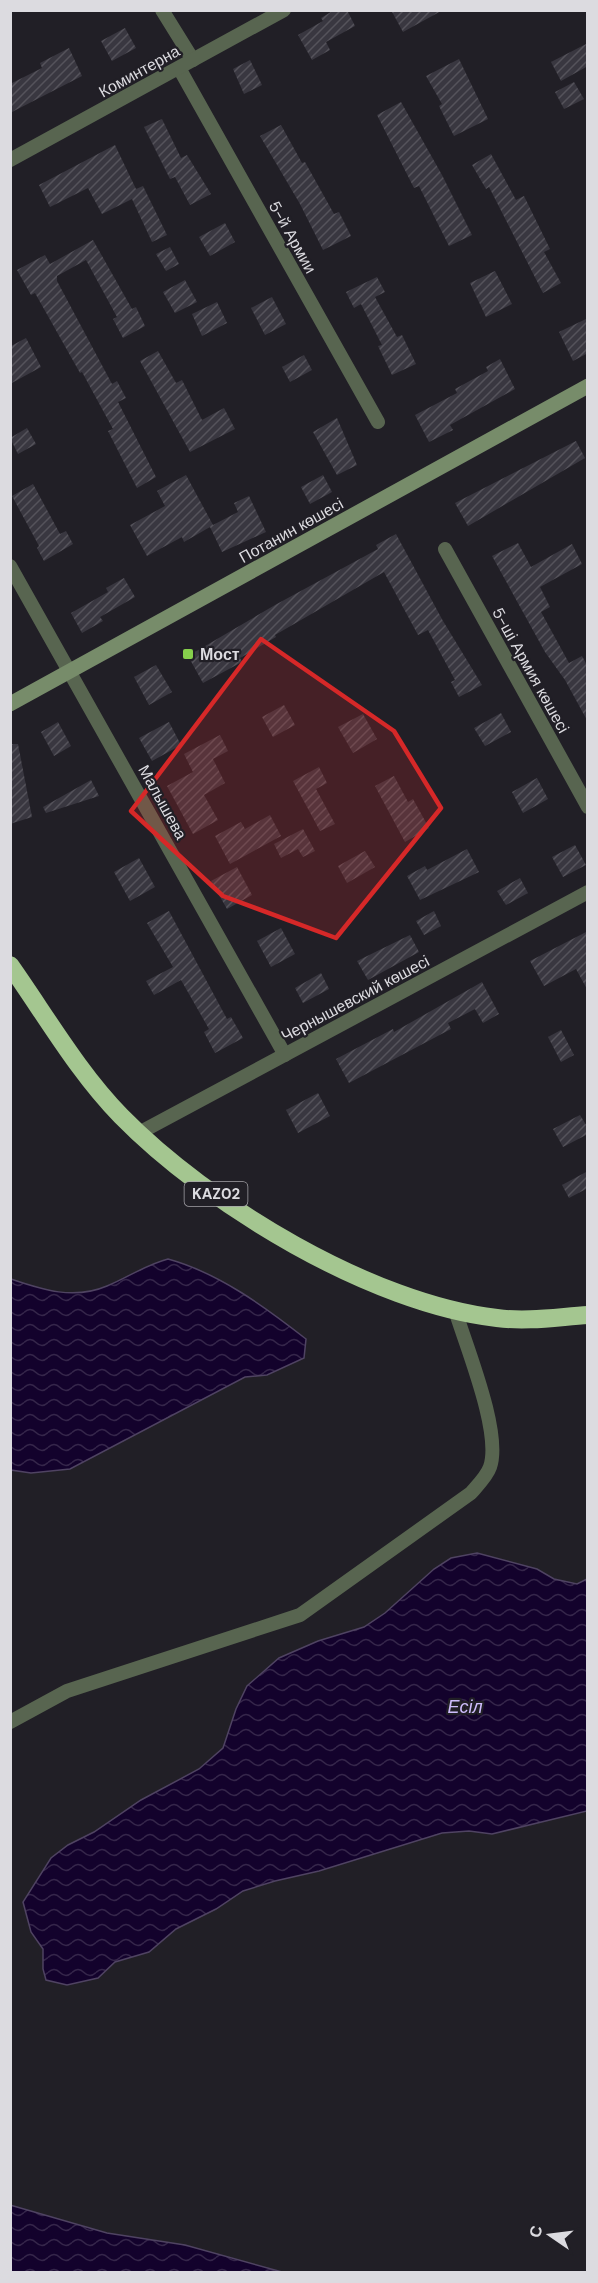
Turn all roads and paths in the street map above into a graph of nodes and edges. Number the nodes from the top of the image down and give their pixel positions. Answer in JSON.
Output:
{"nodes":[{"id":1,"x":162,"y":10,"type":"edge"},
{"id":2,"x":284,"y":10,"type":"edge"},
{"id":3,"x":193,"y":60,"type":"junction"},
{"id":4,"x":179,"y":68,"type":"junction"},
{"id":5,"x":10,"y":160,"type":"edge"},
{"id":6,"x":588,"y":386,"type":"edge"},
{"id":7,"x":378,"y":422,"type":"dead end"},
{"id":8,"x":445,"y":549,"type":"dead end"},
{"id":9,"x":10,"y":566,"type":"edge"},
{"id":10,"x":72,"y":671,"type":"junction"},
{"id":11,"x":10,"y":705,"type":"edge"},
{"id":12,"x":588,"y":807,"type":"edge"},
{"id":13,"x":588,"y":892,"type":"edge"},
{"id":14,"x":10,"y":965,"type":"edge"},
{"id":15,"x":285,"y":1055,"type":"junction"},
{"id":16,"x":139,"y":1133,"type":"junction"},
{"id":17,"x":455,"y":1310,"type":"junction"},
{"id":18,"x":588,"y":1315,"type":"edge"},
{"id":19,"x":10,"y":1722,"type":"edge"}],
"edges":[{"from":1,"to":3,"type":"street"},
{"from":2,"to":3,"type":"street","name":"Коминтерна"},
{"from":3,"to":4,"type":"street","name":"Коминтерна"},
{"from":4,"to":5,"type":"street","name":"Коминтерна"},
{"from":4,"to":7,"type":"street","name":"5-й Армии"},
{"from":6,"to":10,"type":"main road","name":"Потанин көшесі"},
{"from":8,"to":12,"type":"street","name":"5-ші Армия көшесі"},
{"from":9,"to":10,"type":"street","name":"Малышева"},
{"from":10,"to":11,"type":"main road","name":"Потанин көшесі"},
{"from":10,"to":15,"type":"street","name":"Малышева"},
{"from":13,"to":15,"type":"street","name":"Чернышевский көшесі"},
{"from":14,"to":16,"type":"highway","number":"KAZ02"},
{"from":15,"to":16,"type":"street","name":"Чернышевский көшесі"},
{"from":16,"to":17,"type":"highway","number":"KAZ02"},
{"from":17,"to":18,"type":"highway","number":"KAZ02"},
{"from":17,"to":19,"type":"street"}]}
